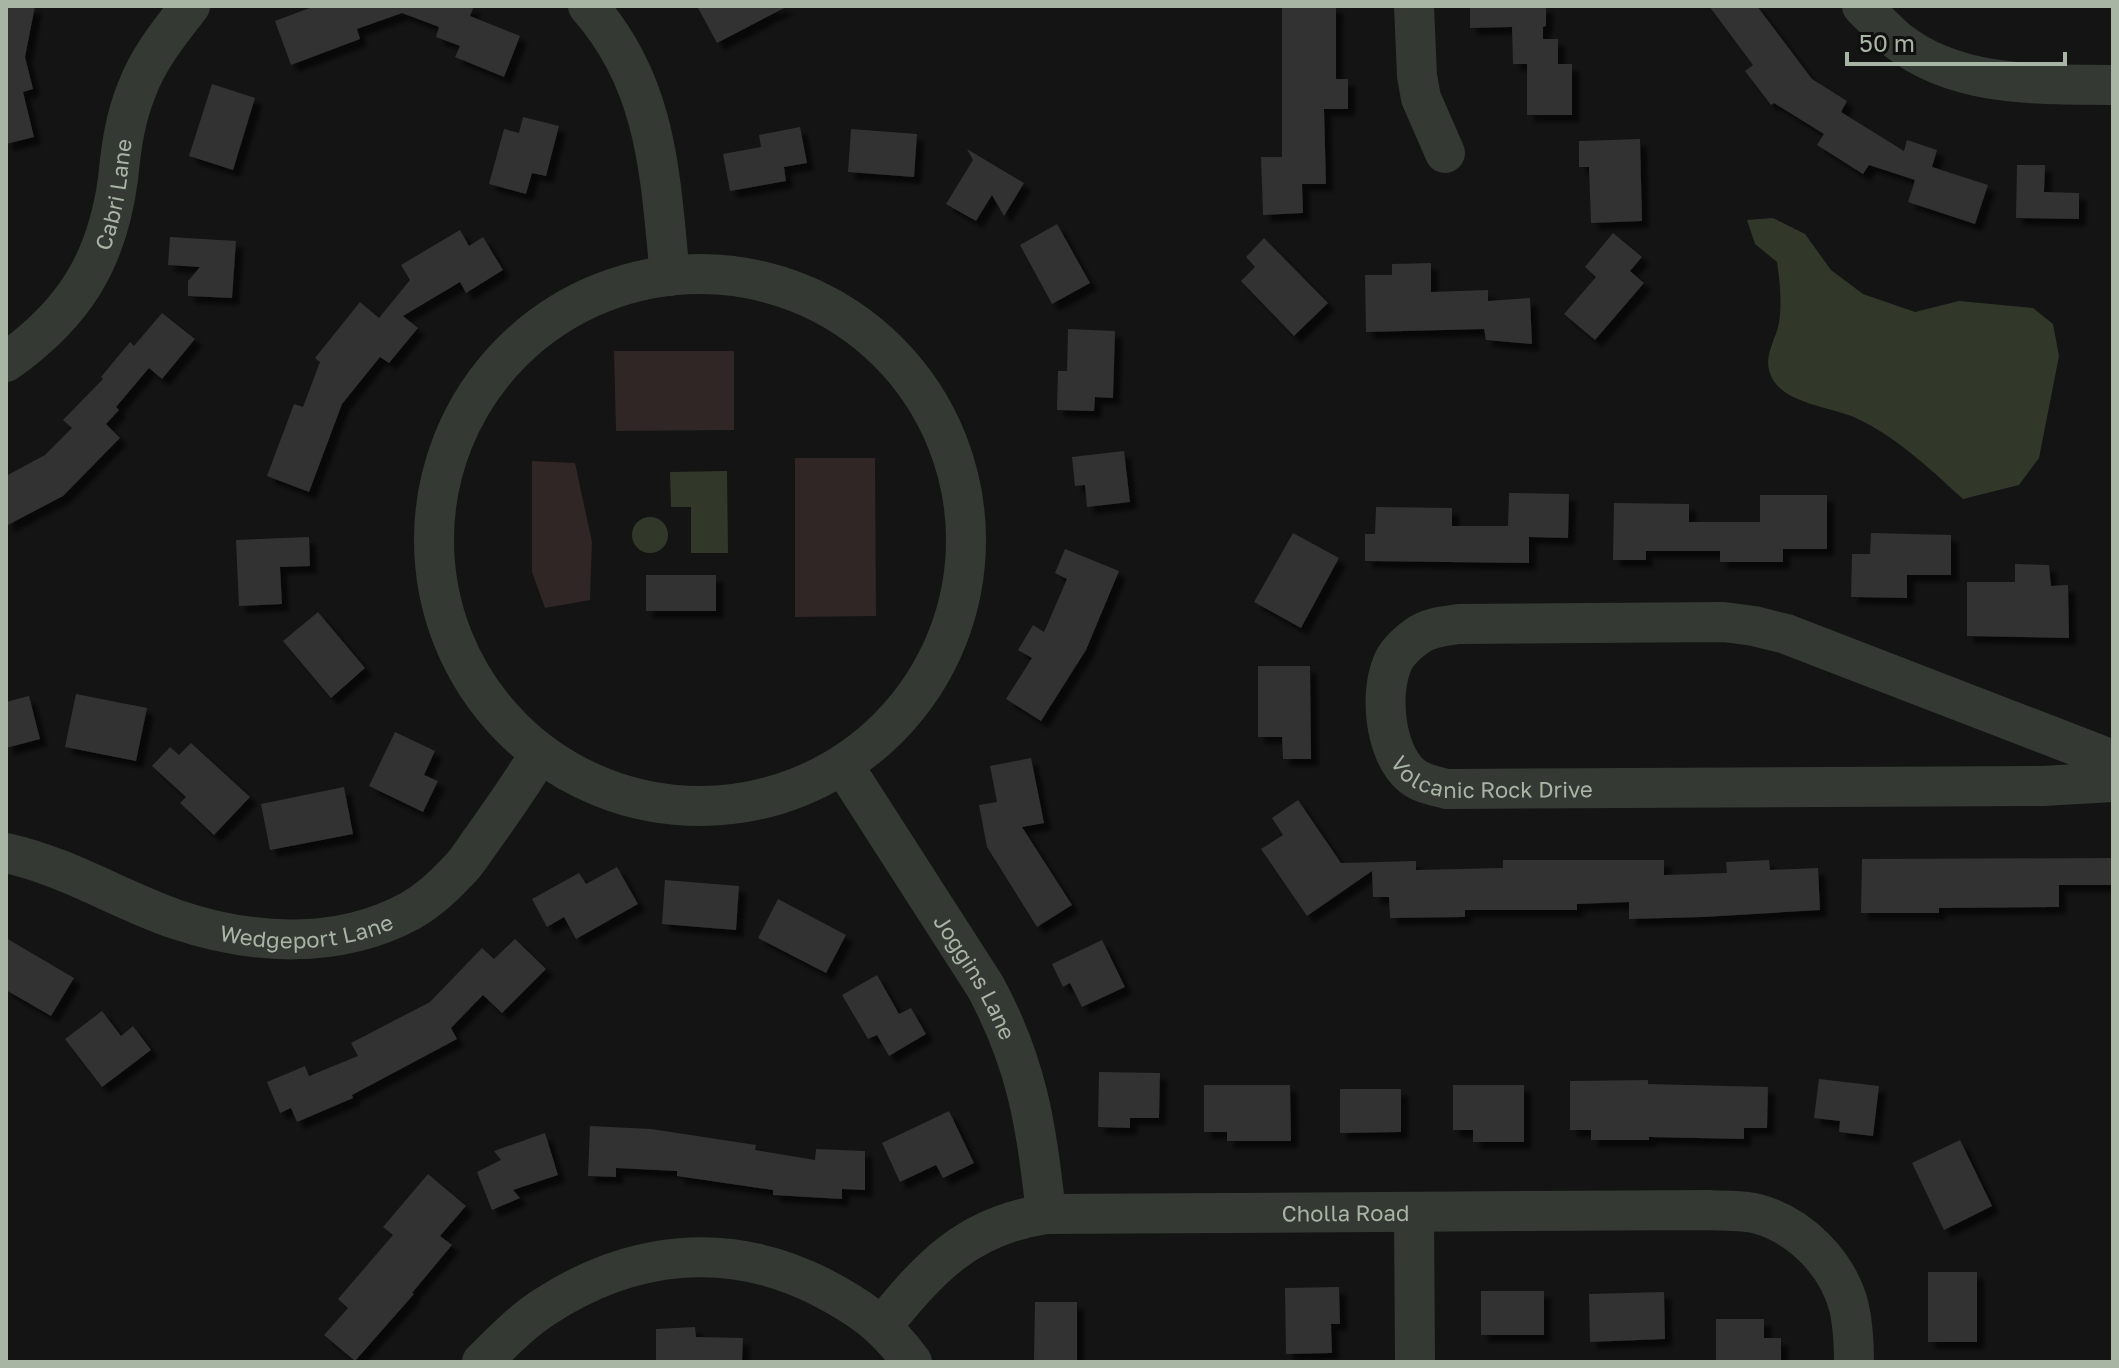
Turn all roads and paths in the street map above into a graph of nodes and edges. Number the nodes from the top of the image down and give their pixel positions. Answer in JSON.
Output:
{"nodes":[{"id":1,"x":190,"y":6,"type":"edge"},
{"id":2,"x":588,"y":6,"type":"edge"},
{"id":3,"x":1414,"y":6,"type":"edge"},
{"id":4,"x":1862,"y":6,"type":"edge"},
{"id":5,"x":2113,"y":85,"type":"edge"},
{"id":6,"x":1445,"y":153,"type":"dead end"},
{"id":7,"x":670,"y":276,"type":"junction"},
{"id":8,"x":6,"y":362,"type":"edge"},
{"id":9,"x":540,"y":753,"type":"junction"},
{"id":10,"x":2113,"y":760,"type":"edge"},
{"id":11,"x":843,"y":765,"type":"junction"},
{"id":12,"x":2113,"y":782,"type":"edge"},
{"id":13,"x":6,"y":853,"type":"edge"},
{"id":14,"x":1414,"y":1213,"type":"junction"},
{"id":15,"x":1046,"y":1214,"type":"junction"},
{"id":16,"x":882,"y":1326,"type":"junction"},
{"id":17,"x":482,"y":1362,"type":"edge"},
{"id":18,"x":912,"y":1362,"type":"edge"},
{"id":19,"x":1415,"y":1362,"type":"edge"},
{"id":20,"x":1854,"y":1362,"type":"edge"}],
"edges":[{"from":1,"to":8,"type":"street","name":"Cabri Lane"},
{"from":2,"to":7,"type":"street"},
{"from":3,"to":6,"type":"street"},
{"from":4,"to":5,"type":"street"},
{"from":7,"to":9,"type":"street"},
{"from":7,"to":11,"type":"street"},
{"from":9,"to":11,"type":"street"},
{"from":9,"to":13,"type":"street","name":"Wedgeport Lane"},
{"from":10,"to":12,"type":"street","name":"Volcanic Rock Drive"},
{"from":11,"to":15,"type":"street","name":"Joggins Lane"},
{"from":14,"to":15,"type":"street","name":"Cholla Road"},
{"from":14,"to":19,"type":"street"},
{"from":14,"to":20,"type":"street","name":"Cholla Road"},
{"from":15,"to":16,"type":"street","name":"Cholla Road"},
{"from":16,"to":17,"type":"street"},
{"from":16,"to":18,"type":"street"}]}
